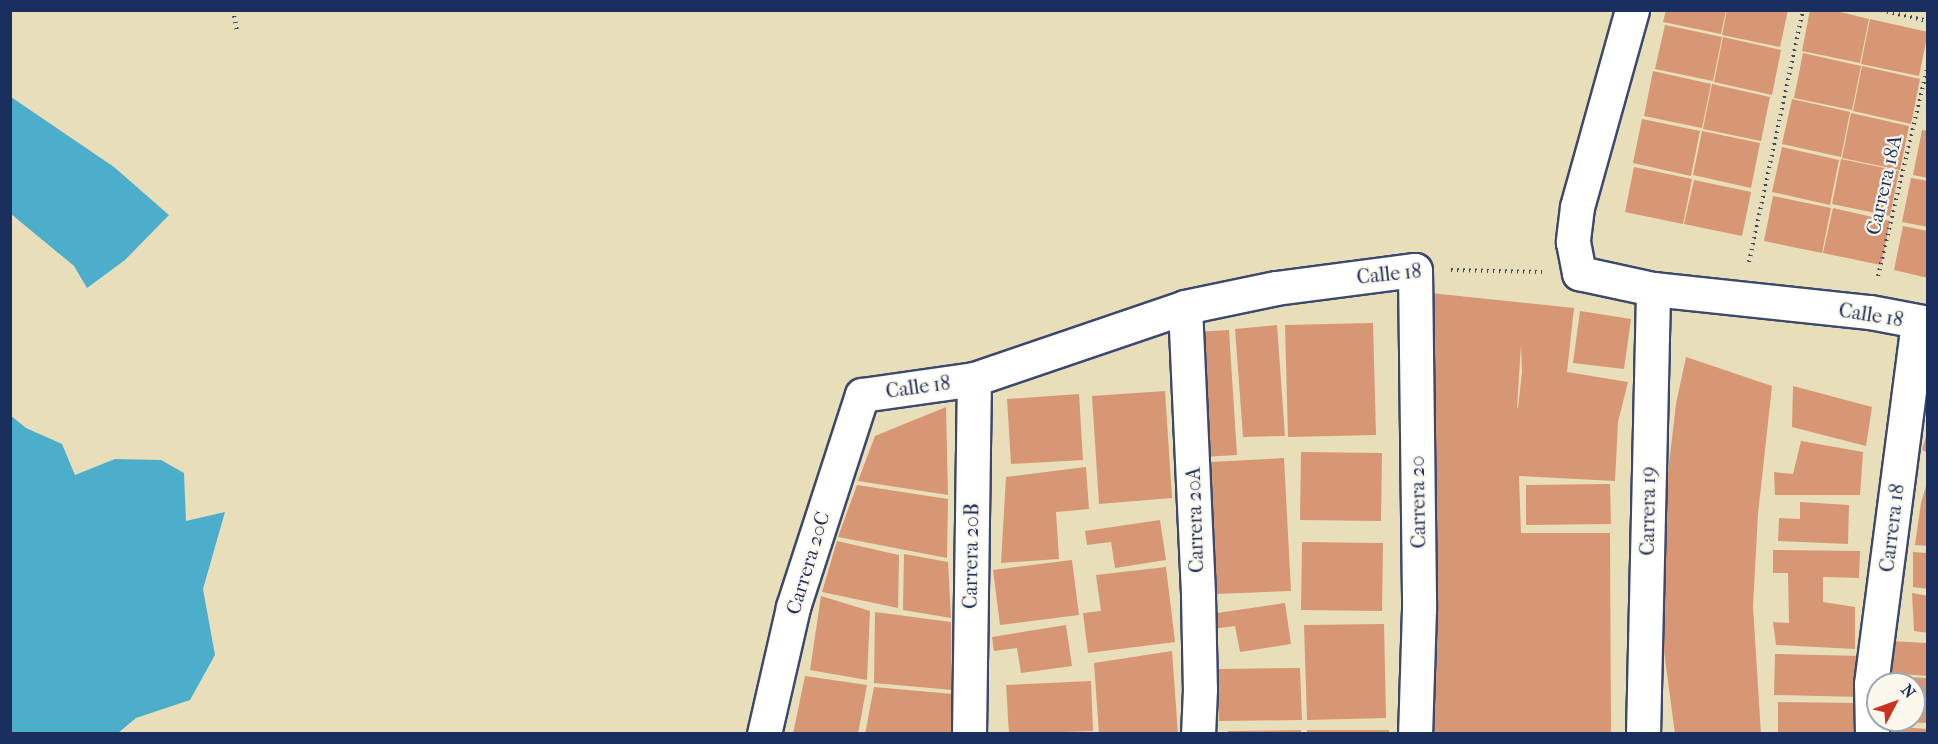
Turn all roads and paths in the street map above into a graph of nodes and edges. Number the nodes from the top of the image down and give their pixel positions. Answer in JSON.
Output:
{"nodes":[{"id":1,"x":233,"y":10,"type":"edge"},
{"id":2,"x":1632,"y":10,"type":"edge"},
{"id":3,"x":1803,"y":10,"type":"edge"},
{"id":4,"x":1881,"y":10,"type":"edge"},
{"id":5,"x":1928,"y":21,"type":"edge"},
{"id":6,"x":237,"y":30,"type":"dead end"},
{"id":7,"x":1928,"y":64,"type":"edge"},
{"id":8,"x":1415,"y":270,"type":"junction"},
{"id":9,"x":1579,"y":273,"type":"junction"},
{"id":10,"x":1653,"y":289,"type":"junction"},
{"id":11,"x":1741,"y":298,"type":"junction"},
{"id":12,"x":1185,"y":307,"type":"junction"},
{"id":13,"x":1870,"y":312,"type":"junction"},
{"id":14,"x":1923,"y":323,"type":"edge"},
{"id":15,"x":974,"y":379,"type":"junction"},
{"id":16,"x":862,"y":395,"type":"joint"},
{"id":17,"x":764,"y":734,"type":"edge"},
{"id":18,"x":969,"y":734,"type":"edge"},
{"id":19,"x":1198,"y":734,"type":"edge"},
{"id":20,"x":1416,"y":734,"type":"edge"},
{"id":21,"x":1643,"y":734,"type":"edge"},
{"id":22,"x":1872,"y":734,"type":"edge"}],
"edges":[{"from":1,"to":6,"type":"path"},
{"from":2,"to":9,"type":"street"},
{"from":3,"to":11,"type":"path"},
{"from":4,"to":5,"type":"path"},
{"from":7,"to":13,"type":"path","name":"Carrera 18A"},
{"from":8,"to":9,"type":"path","name":"Calle 18"},
{"from":8,"to":12,"type":"street","name":"Calle 18"},
{"from":8,"to":20,"type":"street","name":"Carrera 20"},
{"from":9,"to":10,"type":"street","name":"Calle 18"},
{"from":10,"to":11,"type":"street","name":"Calle 18"},
{"from":10,"to":21,"type":"street","name":"Carrera 19"},
{"from":11,"to":13,"type":"street","name":"Calle 18"},
{"from":12,"to":15,"type":"street","name":"Calle 18"},
{"from":12,"to":19,"type":"street","name":"Carrera 20A"},
{"from":13,"to":14,"type":"street","name":"Calle 18"},
{"from":14,"to":22,"type":"street","name":"Carrera 18"},
{"from":15,"to":16,"type":"street","name":"Calle 18"},
{"from":15,"to":18,"type":"street","name":"Carrera 20B"},
{"from":16,"to":17,"type":"street","name":"Carrera 20C"}]}
